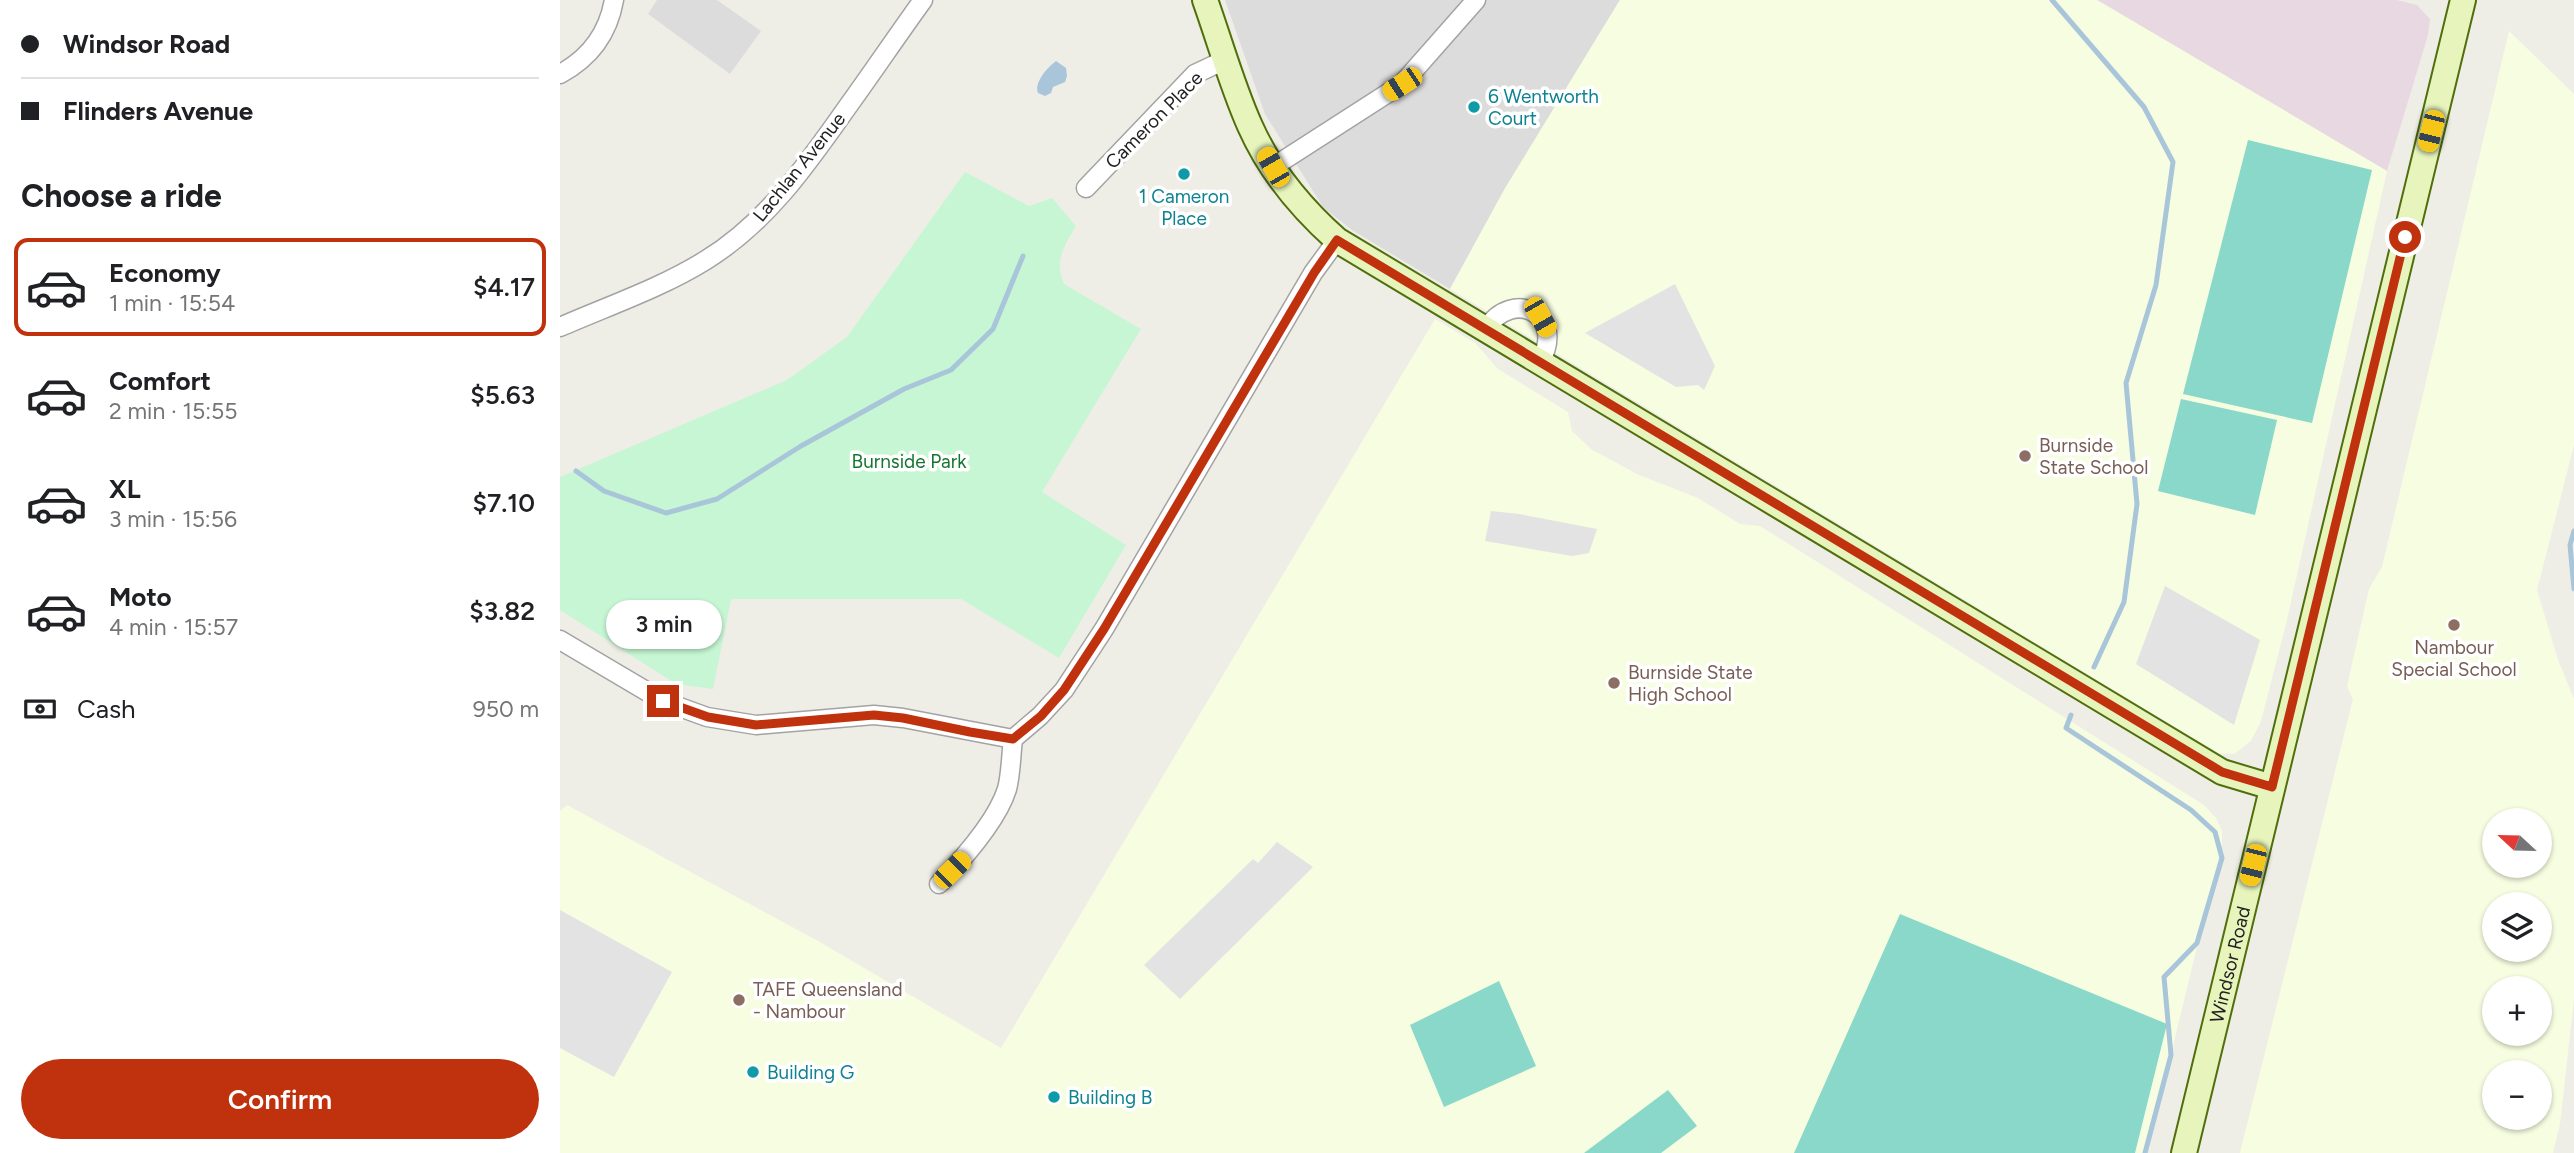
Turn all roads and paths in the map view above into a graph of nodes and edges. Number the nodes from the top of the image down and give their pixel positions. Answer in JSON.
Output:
{"nodes":[{"id":1,"x":614,"y":0,"type":"edge"},
{"id":2,"x":923,"y":0,"type":"edge"},
{"id":3,"x":1205,"y":0,"type":"edge"},
{"id":4,"x":1476,"y":0,"type":"edge"},
{"id":5,"x":2463,"y":0,"type":"edge"},
{"id":6,"x":1227,"y":59,"type":"junction"},
{"id":7,"x":560,"y":74,"type":"edge"},
{"id":8,"x":1273,"y":167,"type":"junction"},
{"id":9,"x":1086,"y":188,"type":"dead end"},
{"id":10,"x":1337,"y":240,"type":"junction"},
{"id":11,"x":560,"y":327,"type":"edge"},
{"id":12,"x":1486,"y":329,"type":"junction"},
{"id":13,"x":1540,"y":362,"type":"junction"},
{"id":14,"x":560,"y":640,"type":"edge"},
{"id":15,"x":1013,"y":739,"type":"junction"},
{"id":16,"x":2272,"y":787,"type":"junction"},
{"id":17,"x":939,"y":884,"type":"dead end"},
{"id":18,"x":2184,"y":1153,"type":"edge"}],
"edges":[{"from":1,"to":7,"type":"street"},
{"from":2,"to":11,"type":"street","name":"Lachlan Avenue"},
{"from":3,"to":6,"type":"street"},
{"from":4,"to":8,"type":"street"},
{"from":5,"to":16,"type":"street","name":"Windsor Road"},
{"from":6,"to":8,"type":"street"},
{"from":6,"to":9,"type":"street","name":"Cameron Place"},
{"from":8,"to":10,"type":"street"},
{"from":10,"to":12,"type":"street"},
{"from":10,"to":15,"type":"street"},
{"from":12,"to":13,"type":"street"},
{"from":12,"to":13,"type":"street"},
{"from":13,"to":16,"type":"street"},
{"from":14,"to":15,"type":"street"},
{"from":15,"to":17,"type":"street"},
{"from":16,"to":18,"type":"street","name":"Windsor Road"}]}
